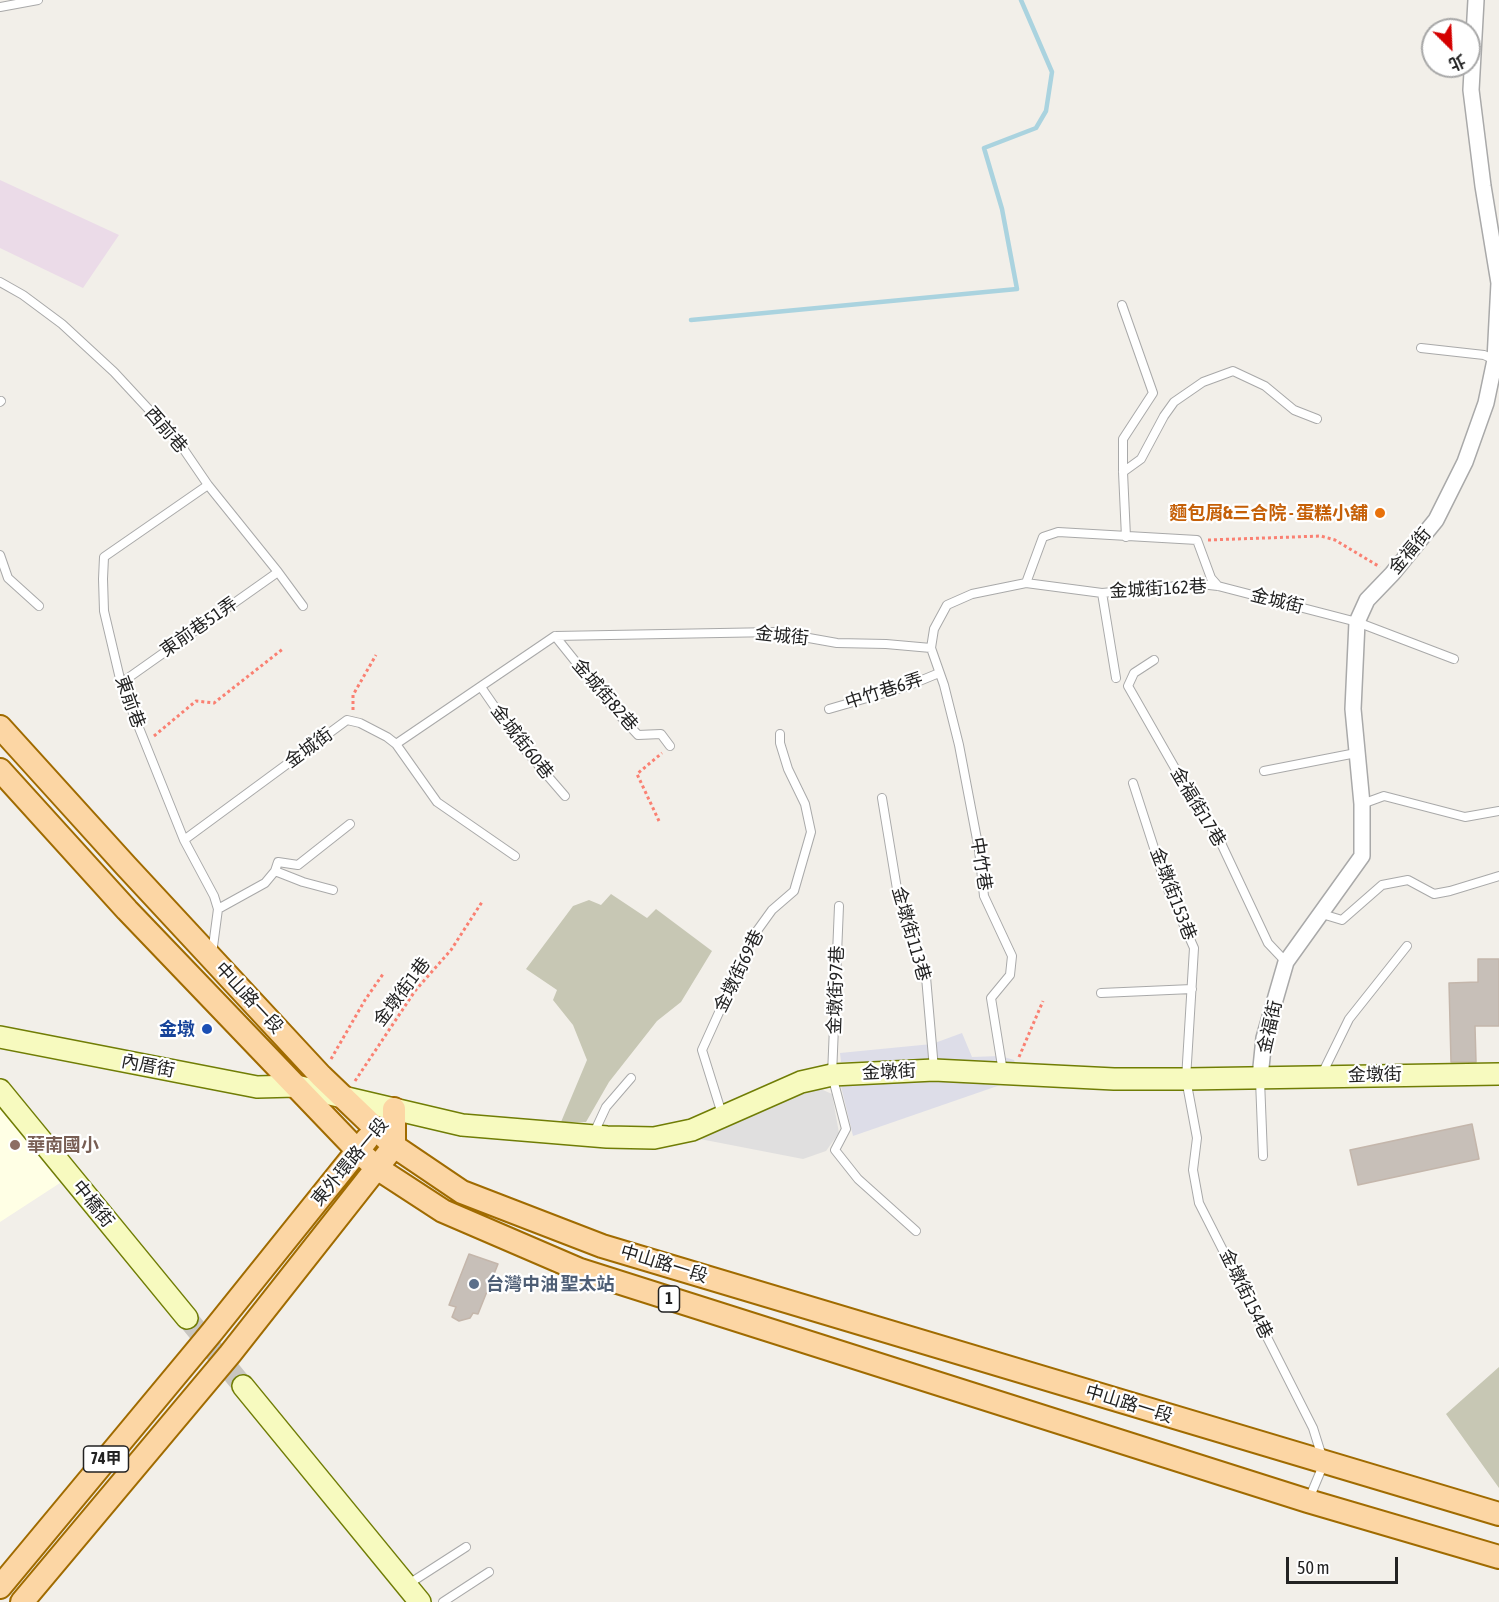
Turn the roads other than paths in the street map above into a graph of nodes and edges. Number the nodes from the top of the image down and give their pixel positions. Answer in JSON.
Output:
{"nodes":[{"id":1,"x":38,"y":0,"type":"edge"},
{"id":2,"x":1476,"y":0,"type":"edge"},
{"id":3,"x":0,"y":7,"type":"edge"},
{"id":4,"x":0,"y":282,"type":"edge"},
{"id":5,"x":1122,"y":305,"type":"dead end"},
{"id":6,"x":1420,"y":348,"type":"dead end"},
{"id":7,"x":1497,"y":362,"type":"edge"},
{"id":8,"x":1317,"y":419,"type":"dead end"},
{"id":9,"x":1123,"y":472,"type":"junction"},
{"id":10,"x":208,"y":485,"type":"junction"},
{"id":11,"x":1126,"y":537,"type":"junction"},
{"id":12,"x":0,"y":555,"type":"edge"},
{"id":13,"x":278,"y":572,"type":"junction"},
{"id":14,"x":1026,"y":583,"type":"junction"},
{"id":15,"x":1218,"y":586,"type":"junction"},
{"id":16,"x":1102,"y":593,"type":"junction"},
{"id":17,"x":39,"y":606,"type":"dead end"},
{"id":18,"x":303,"y":606,"type":"dead end"},
{"id":19,"x":1357,"y":622,"type":"junction"},
{"id":20,"x":555,"y":636,"type":"junction"},
{"id":21,"x":931,"y":648,"type":"junction"},
{"id":22,"x":1454,"y":659,"type":"dead end"},
{"id":23,"x":1154,"y":660,"type":"dead end"},
{"id":24,"x":939,"y":673,"type":"junction"},
{"id":25,"x":1116,"y":678,"type":"dead end"},
{"id":26,"x":121,"y":683,"type":"junction"},
{"id":27,"x":481,"y":687,"type":"junction"},
{"id":28,"x":829,"y":709,"type":"dead end"},
{"id":29,"x":0,"y":727,"type":"edge"},
{"id":30,"x":780,"y":734,"type":"dead end"},
{"id":31,"x":396,"y":744,"type":"junction"},
{"id":32,"x":670,"y":746,"type":"road end"},
{"id":33,"x":1356,"y":753,"type":"junction"},
{"id":34,"x":0,"y":770,"type":"edge"},
{"id":35,"x":1264,"y":771,"type":"dead end"},
{"id":36,"x":1133,"y":783,"type":"dead end"},
{"id":37,"x":565,"y":796,"type":"dead end"},
{"id":38,"x":882,"y":798,"type":"dead end"},
{"id":39,"x":1362,"y":804,"type":"junction"},
{"id":40,"x":1499,"y":811,"type":"edge"},
{"id":41,"x":350,"y":824,"type":"dead end"},
{"id":42,"x":184,"y":840,"type":"junction"},
{"id":43,"x":515,"y":856,"type":"dead end"},
{"id":44,"x":275,"y":871,"type":"junction"},
{"id":45,"x":1499,"y":876,"type":"edge"},
{"id":46,"x":333,"y":890,"type":"dead end"},
{"id":47,"x":839,"y":906,"type":"dead end"},
{"id":48,"x":218,"y":909,"type":"junction"},
{"id":49,"x":1322,"y":914,"type":"junction"},
{"id":50,"x":1407,"y":946,"type":"dead end"},
{"id":51,"x":212,"y":958,"type":"junction"},
{"id":52,"x":1286,"y":962,"type":"junction"},
{"id":53,"x":1192,"y":989,"type":"junction"},
{"id":54,"x":1101,"y":993,"type":"dead end"},
{"id":55,"x":0,"y":1037,"type":"edge"},
{"id":56,"x":934,"y":1070,"type":"junction"},
{"id":57,"x":1009,"y":1074,"type":"junction"},
{"id":58,"x":1499,"y":1074,"type":"edge"},
{"id":59,"x":832,"y":1075,"type":"junction"},
{"id":60,"x":1321,"y":1076,"type":"junction"},
{"id":61,"x":1260,"y":1077,"type":"junction"},
{"id":62,"x":631,"y":1078,"type":"dead end"},
{"id":63,"x":1186,"y":1079,"type":"junction"},
{"id":64,"x":296,"y":1086,"type":"junction"},
{"id":65,"x":0,"y":1090,"type":"edge"},
{"id":66,"x":344,"y":1098,"type":"junction"},
{"id":67,"x":394,"y":1109,"type":"junction"},
{"id":68,"x":723,"y":1115,"type":"junction"},
{"id":69,"x":377,"y":1129,"type":"junction"},
{"id":70,"x":592,"y":1136,"type":"junction"},
{"id":71,"x":394,"y":1146,"type":"junction"},
{"id":72,"x":357,"y":1149,"type":"junction"},
{"id":73,"x":1263,"y":1156,"type":"dead end"},
{"id":74,"x":377,"y":1168,"type":"junction"},
{"id":75,"x":916,"y":1231,"type":"dead end"},
{"id":76,"x":187,"y":1318,"type":"tunnel mouth"},
{"id":77,"x":243,"y":1386,"type":"tunnel mouth"},
{"id":78,"x":1324,"y":1463,"type":"junction"},
{"id":79,"x":1308,"y":1501,"type":"junction"},
{"id":80,"x":1499,"y":1514,"type":"edge"},
{"id":81,"x":466,"y":1547,"type":"dead end"},
{"id":82,"x":1499,"y":1557,"type":"edge"},
{"id":83,"x":489,"y":1572,"type":"dead end"},
{"id":84,"x":405,"y":1586,"type":"junction"},
{"id":85,"x":0,"y":1587,"type":"edge"},
{"id":86,"x":22,"y":1602,"type":"edge"},
{"id":87,"x":420,"y":1602,"type":"edge"},
{"id":88,"x":444,"y":1602,"type":"edge"}],
"edges":[{"from":1,"to":3,"type":"lane"},
{"from":2,"to":7,"type":"street","name":"金福街"},
{"from":4,"to":10,"type":"lane","name":"西前巷"},
{"from":5,"to":9,"type":"lane"},
{"from":6,"to":7,"type":"lane"},
{"from":7,"to":19,"type":"street","name":"金福街"},
{"from":8,"to":9,"type":"lane"},
{"from":9,"to":11,"type":"lane"},
{"from":10,"to":13,"type":"lane","name":"西前巷"},
{"from":10,"to":26,"type":"lane","name":"東前巷"},
{"from":11,"to":14,"type":"lane"},
{"from":11,"to":15,"type":"lane"},
{"from":12,"to":17,"type":"lane"},
{"from":13,"to":18,"type":"lane","name":"西前巷"},
{"from":13,"to":26,"type":"lane","name":"東前巷51弄"},
{"from":14,"to":16,"type":"lane","name":"金城街162巷"},
{"from":14,"to":21,"type":"lane"},
{"from":15,"to":16,"type":"lane","name":"金城街162巷"},
{"from":15,"to":19,"type":"lane","name":"金城街"},
{"from":16,"to":25,"type":"lane"},
{"from":19,"to":22,"type":"lane","name":"金城街"},
{"from":19,"to":33,"type":"street","name":"金福街"},
{"from":20,"to":21,"type":"lane","name":"金城街"},
{"from":20,"to":27,"type":"lane"},
{"from":20,"to":32,"type":"lane","name":"金城街82巷"},
{"from":21,"to":24,"type":"lane","name":"中竹巷"},
{"from":23,"to":52,"type":"lane","name":"金福街17巷"},
{"from":24,"to":28,"type":"lane","name":"中竹巷6弄"},
{"from":24,"to":57,"type":"lane","name":"中竹巷"},
{"from":26,"to":42,"type":"lane","name":"東前巷"},
{"from":27,"to":31,"type":"lane"},
{"from":27,"to":37,"type":"lane","name":"金城街60巷"},
{"from":29,"to":51,"type":"main road","name":"中山路一段","number":"1"},
{"from":30,"to":68,"type":"lane","name":"金墩街69巷"},
{"from":31,"to":42,"type":"lane","name":"金城街"},
{"from":31,"to":43,"type":"lane"},
{"from":33,"to":35,"type":"lane"},
{"from":33,"to":39,"type":"street","name":"金福街"},
{"from":34,"to":64,"type":"main road","name":"中山路一段","number":"1"},
{"from":36,"to":53,"type":"lane","name":"金墩街153巷"},
{"from":38,"to":56,"type":"lane","name":"金墩街113巷"},
{"from":39,"to":40,"type":"lane"},
{"from":39,"to":49,"type":"street","name":"金福街"},
{"from":41,"to":44,"type":"lane"},
{"from":42,"to":48,"type":"lane","name":"東前巷"},
{"from":44,"to":46,"type":"lane"},
{"from":44,"to":48,"type":"lane"},
{"from":45,"to":49,"type":"lane"},
{"from":47,"to":59,"type":"lane","name":"金墩街97巷"},
{"from":48,"to":51,"type":"lane"},
{"from":49,"to":52,"type":"street","name":"金福街"},
{"from":50,"to":60,"type":"lane"},
{"from":51,"to":66,"type":"main road","name":"中山路一段","number":"1"},
{"from":52,"to":61,"type":"street","name":"金福街"},
{"from":53,"to":54,"type":"lane"},
{"from":53,"to":63,"type":"lane","name":"金墩街153巷"},
{"from":55,"to":64,"type":"street","name":"內厝街"},
{"from":56,"to":57,"type":"street","name":"金墩街"},
{"from":56,"to":59,"type":"street","name":"金墩街"},
{"from":57,"to":63,"type":"street","name":"金墩街"},
{"from":58,"to":60,"type":"street","name":"金墩街"},
{"from":59,"to":68,"type":"street","name":"金墩街"},
{"from":59,"to":75,"type":"lane","name":"金墩街97巷"},
{"from":60,"to":61,"type":"street","name":"金墩街"},
{"from":61,"to":63,"type":"street","name":"金墩街"},
{"from":61,"to":73,"type":"lane"},
{"from":62,"to":70,"type":"lane"},
{"from":63,"to":78,"type":"lane","name":"金墩街154巷"},
{"from":64,"to":66,"type":"street","name":"金墩街"},
{"from":64,"to":72,"type":"main road","name":"中山路一段","number":"1"},
{"from":65,"to":76,"type":"street","name":"中橋街"},
{"from":66,"to":67,"type":"street","name":"金墩街"},
{"from":66,"to":69,"type":"main road","name":"中山路一段","number":"1"},
{"from":67,"to":69,"type":"main road","name":"東外環路一段","number":"74甲"},
{"from":67,"to":70,"type":"street","name":"金墩街"},
{"from":67,"to":71,"type":"main road","name":"東外環路一段"},
{"from":68,"to":70,"type":"street","name":"金墩街"},
{"from":69,"to":71,"type":"main road","name":"中山路一段","number":"1"},
{"from":69,"to":72,"type":"main road","name":"東外環路一段","number":"74甲"},
{"from":71,"to":74,"type":"main road","name":"東外環路一段","number":"74甲"},
{"from":71,"to":78,"type":"main road","name":"中山路一段","number":"1"},
{"from":72,"to":74,"type":"main road","name":"中山路一段","number":"1"},
{"from":72,"to":85,"type":"main road","name":"東外環路一段","number":"74甲"},
{"from":74,"to":79,"type":"main road","name":"中山路一段","number":"1"},
{"from":74,"to":86,"type":"main road","name":"東外環路一段","number":"74甲"},
{"from":77,"to":84,"type":"street"},
{"from":78,"to":79,"type":"lane"},
{"from":78,"to":80,"type":"main road","name":"中山路一段","number":"1"},
{"from":79,"to":82,"type":"main road","name":"中山路一段","number":"1"},
{"from":81,"to":84,"type":"lane"},
{"from":83,"to":88,"type":"lane"},
{"from":84,"to":87,"type":"street"}]}
